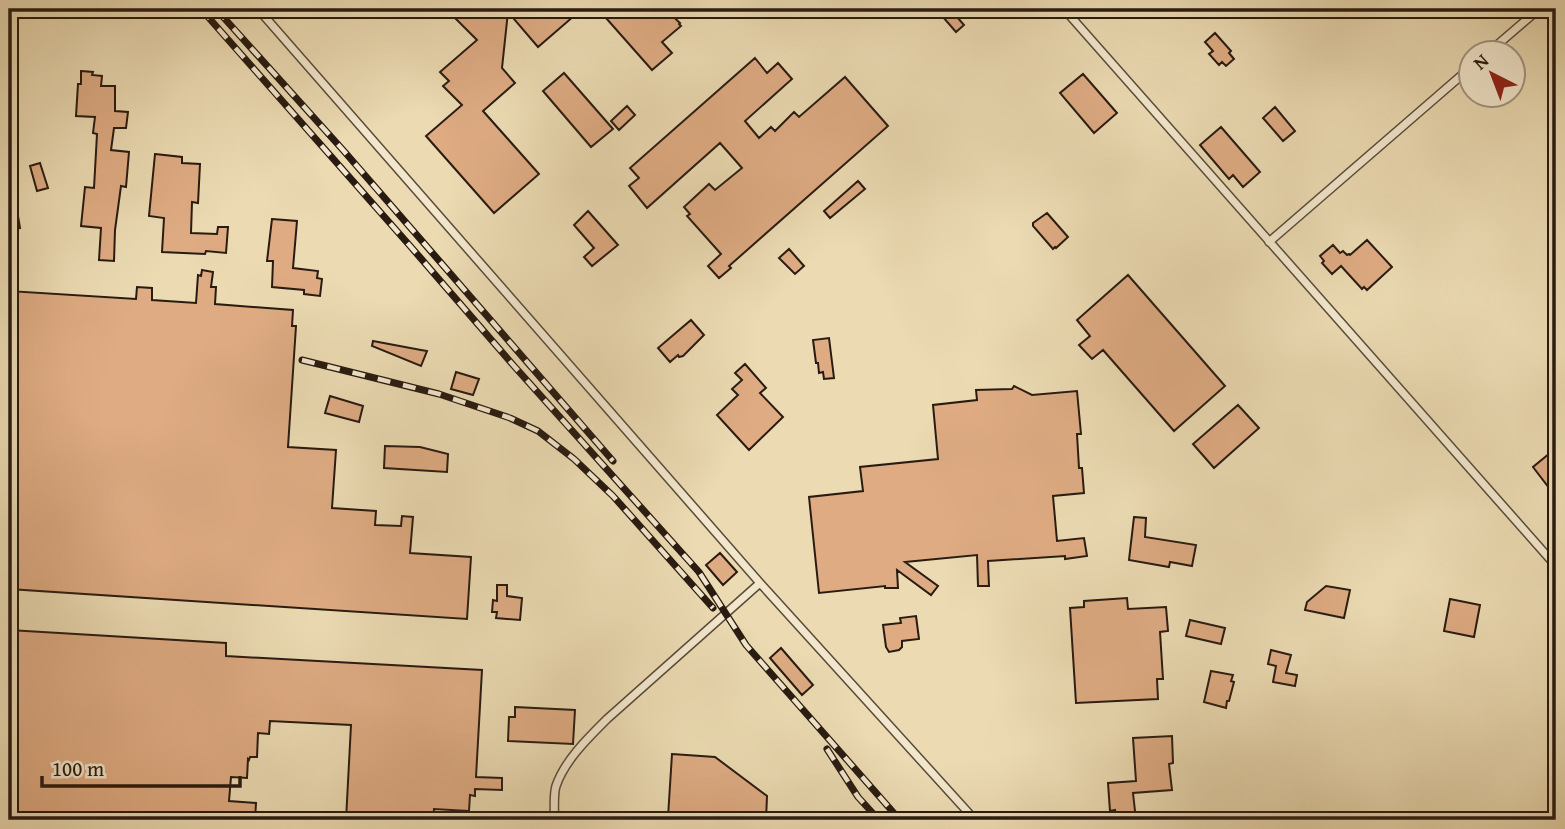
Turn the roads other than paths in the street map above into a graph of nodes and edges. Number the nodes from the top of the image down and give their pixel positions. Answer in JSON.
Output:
{"nodes":[{"id":1,"x":258,"y":9,"type":"edge"},
{"id":2,"x":1064,"y":9,"type":"edge"},
{"id":3,"x":1539,"y":9,"type":"edge"},
{"id":4,"x":1505,"y":38,"type":"edge"},
{"id":5,"x":1456,"y":81,"type":"edge"},
{"id":6,"x":1269,"y":242,"type":"junction"},
{"id":7,"x":1556,"y":566,"type":"edge"},
{"id":8,"x":760,"y":583,"type":"junction"},
{"id":9,"x":554,"y":820,"type":"edge"},
{"id":10,"x":975,"y":820,"type":"edge"}],
"edges":[{"from":1,"to":8,"type":"lane"},
{"from":2,"to":6,"type":"lane"},
{"from":3,"to":4,"type":"lane"},
{"from":5,"to":6,"type":"lane"},
{"from":6,"to":7,"type":"lane"},
{"from":8,"to":9,"type":"lane"},
{"from":8,"to":10,"type":"lane"}]}
